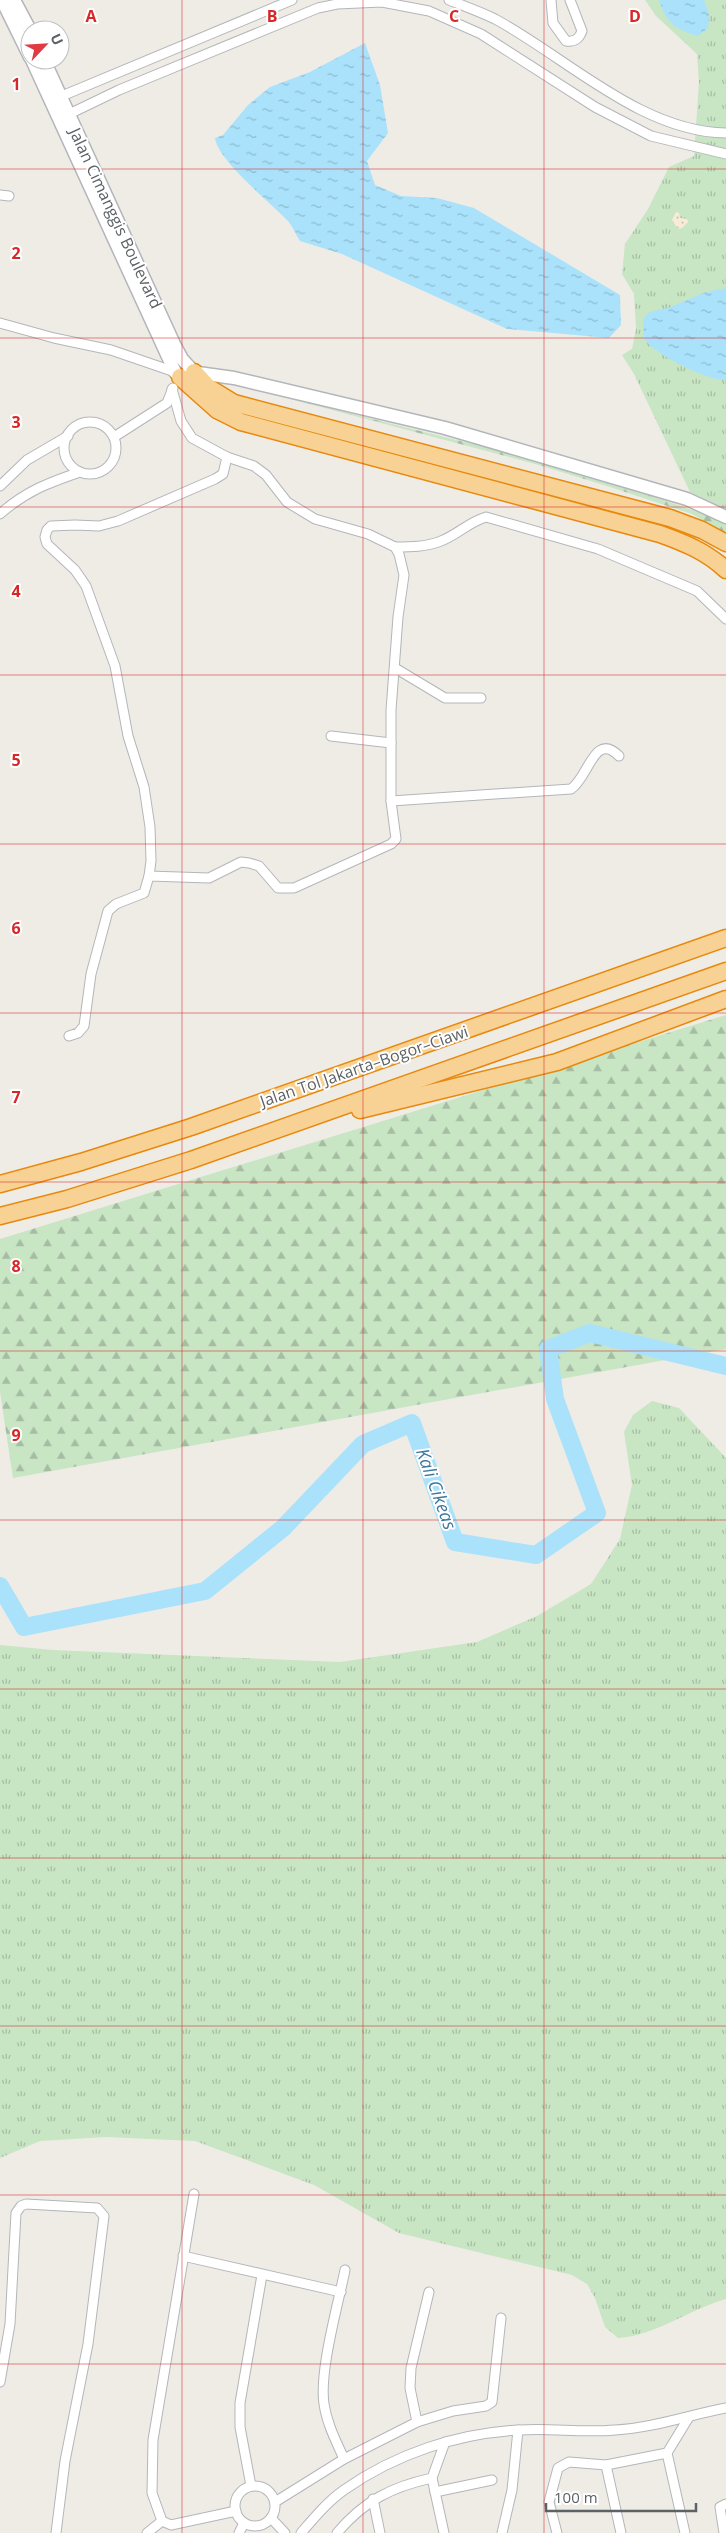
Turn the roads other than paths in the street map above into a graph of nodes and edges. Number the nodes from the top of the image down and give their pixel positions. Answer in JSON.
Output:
{"nodes":[{"id":1,"x":2,"y":0,"type":"edge"},
{"id":2,"x":14,"y":0,"type":"edge"},
{"id":3,"x":292,"y":0,"type":"edge"},
{"id":4,"x":449,"y":0,"type":"edge"},
{"id":5,"x":551,"y":0,"type":"edge"},
{"id":6,"x":570,"y":0,"type":"edge"},
{"id":7,"x":336,"y":2,"type":"edge"},
{"id":8,"x":318,"y":4,"type":"edge"},
{"id":9,"x":25,"y":20,"type":"edge"},
{"id":10,"x":20,"y":36,"type":"edge"},
{"id":11,"x":38,"y":70,"type":"edge"},
{"id":12,"x":47,"y":70,"type":"edge"},
{"id":13,"x":56,"y":99,"type":"junction"},
{"id":14,"x":64,"y":116,"type":"junction"},
{"id":15,"x":726,"y":133,"type":"edge"},
{"id":16,"x":726,"y":154,"type":"edge"},
{"id":17,"x":0,"y":323,"type":"edge"},
{"id":18,"x":180,"y":378,"type":"junction"},
{"id":19,"x":68,"y":436,"type":"junction"},
{"id":20,"x":114,"y":437,"type":"junction"},
{"id":21,"x":227,"y":456,"type":"junction"},
{"id":22,"x":80,"y":472,"type":"junction"},
{"id":23,"x":0,"y":486,"type":"edge"},
{"id":24,"x":0,"y":514,"type":"edge"},
{"id":25,"x":726,"y":516,"type":"edge"},
{"id":26,"x":726,"y":542,"type":"edge"},
{"id":27,"x":394,"y":547,"type":"junction"},
{"id":28,"x":726,"y":570,"type":"edge"},
{"id":29,"x":726,"y":619,"type":"edge"},
{"id":30,"x":395,"y":668,"type":"junction"},
{"id":31,"x":481,"y":698,"type":"dead end"},
{"id":32,"x":330,"y":736,"type":"dead end"},
{"id":33,"x":392,"y":744,"type":"junction"},
{"id":34,"x":619,"y":756,"type":"dead end"},
{"id":35,"x":391,"y":801,"type":"junction"},
{"id":36,"x":148,"y":876,"type":"junction"},
{"id":37,"x":726,"y":938,"type":"edge"},
{"id":38,"x":726,"y":971,"type":"edge"},
{"id":39,"x":726,"y":999,"type":"edge"},
{"id":40,"x":69,"y":1036,"type":"dead end"},
{"id":41,"x":268,"y":1132,"type":"junction"},
{"id":42,"x":0,"y":1184,"type":"edge"},
{"id":43,"x":0,"y":1216,"type":"edge"},
{"id":44,"x":194,"y":2194,"type":"dead end"},
{"id":45,"x":183,"y":2256,"type":"junction"},
{"id":46,"x":345,"y":2270,"type":"dead end"},
{"id":47,"x":262,"y":2275,"type":"junction"},
{"id":48,"x":341,"y":2292,"type":"junction"},
{"id":49,"x":429,"y":2292,"type":"dead end"},
{"id":50,"x":501,"y":2318,"type":"dead end"},
{"id":51,"x":0,"y":2382,"type":"edge"},
{"id":52,"x":726,"y":2408,"type":"edge"},
{"id":53,"x":689,"y":2417,"type":"junction"},
{"id":54,"x":417,"y":2422,"type":"junction"},
{"id":55,"x":518,"y":2430,"type":"junction"},
{"id":56,"x":445,"y":2442,"type":"junction"},
{"id":57,"x":667,"y":2453,"type":"junction"},
{"id":58,"x":344,"y":2459,"type":"junction"},
{"id":59,"x":606,"y":2465,"type":"junction"},
{"id":60,"x":432,"y":2478,"type":"junction"},
{"id":61,"x":492,"y":2480,"type":"dead end"},
{"id":62,"x":251,"y":2486,"type":"junction"},
{"id":63,"x":435,"y":2492,"type":"junction"},
{"id":64,"x":373,"y":2500,"type":"junction"},
{"id":65,"x":275,"y":2502,"type":"junction"},
{"id":66,"x":726,"y":2504,"type":"edge"},
{"id":67,"x":236,"y":2510,"type":"junction"},
{"id":68,"x":271,"y":2518,"type":"junction"},
{"id":69,"x":162,"y":2521,"type":"junction"},
{"id":70,"x":244,"y":2523,"type":"junction"},
{"id":71,"x":56,"y":2533,"type":"edge"},
{"id":72,"x":147,"y":2533,"type":"edge"},
{"id":73,"x":239,"y":2533,"type":"edge"},
{"id":74,"x":285,"y":2533,"type":"edge"},
{"id":75,"x":301,"y":2533,"type":"edge"},
{"id":76,"x":337,"y":2533,"type":"edge"},
{"id":77,"x":380,"y":2533,"type":"edge"},
{"id":78,"x":444,"y":2533,"type":"edge"},
{"id":79,"x":502,"y":2533,"type":"edge"},
{"id":80,"x":557,"y":2533,"type":"edge"},
{"id":81,"x":621,"y":2533,"type":"edge"},
{"id":82,"x":685,"y":2533,"type":"edge"},
{"id":83,"x":724,"y":2533,"type":"edge"}],
"edges":[{"from":1,"to":10,"type":"main road","name":"Jalan Cimanggis Boulevard"},
{"from":2,"to":9,"type":"main road"},
{"from":3,"to":13,"type":"street"},
{"from":4,"to":15,"type":"street"},
{"from":5,"to":6,"type":"street"},
{"from":7,"to":8,"type":"street"},
{"from":7,"to":16,"type":"street"},
{"from":8,"to":14,"type":"street"},
{"from":11,"to":13,"type":"main road","name":"Jalan Cimanggis Boulevard"},
{"from":12,"to":13,"type":"main road","name":"Jalan Cimanggis Boulevard"},
{"from":13,"to":14,"type":"main road","name":"Jalan Cimanggis Boulevard"},
{"from":14,"to":18,"type":"main road","name":"Jalan Cimanggis Boulevard"},
{"from":14,"to":18,"type":"main road","name":"Jalan Cimanggis Boulevard"},
{"from":17,"to":18,"type":"street"},
{"from":18,"to":20,"type":"street"},
{"from":18,"to":21,"type":"street"},
{"from":18,"to":25,"type":"main road"},
{"from":18,"to":26,"type":"highway"},
{"from":18,"to":28,"type":"highway"},
{"from":19,"to":20,"type":"street"},
{"from":19,"to":22,"type":"street"},
{"from":19,"to":23,"type":"street"},
{"from":20,"to":22,"type":"street"},
{"from":21,"to":27,"type":"street"},
{"from":21,"to":36,"type":"street"},
{"from":22,"to":24,"type":"street"},
{"from":27,"to":29,"type":"street"},
{"from":27,"to":30,"type":"street"},
{"from":30,"to":31,"type":"street"},
{"from":30,"to":33,"type":"street"},
{"from":32,"to":33,"type":"street"},
{"from":33,"to":35,"type":"street"},
{"from":34,"to":35,"type":"street"},
{"from":35,"to":36,"type":"street"},
{"from":36,"to":40,"type":"street"},
{"from":37,"to":42,"type":"highway","name":"Jalan Tol Jakarta–Bogor–Ciawi"},
{"from":38,"to":41,"type":"highway","name":"Jalan Tol Jakarta–Bogor–Ciawi"},
{"from":39,"to":41,"type":"highway"},
{"from":41,"to":43,"type":"highway","name":"Jalan Tol Jakarta–Bogor–Ciawi"},
{"from":44,"to":45,"type":"street"},
{"from":45,"to":47,"type":"street"},
{"from":45,"to":69,"type":"street"},
{"from":46,"to":48,"type":"street"},
{"from":47,"to":48,"type":"street"},
{"from":47,"to":62,"type":"street"},
{"from":48,"to":58,"type":"street"},
{"from":49,"to":54,"type":"street"},
{"from":50,"to":54,"type":"street"},
{"from":51,"to":71,"type":"street"},
{"from":52,"to":53,"type":"street"},
{"from":53,"to":55,"type":"street"},
{"from":53,"to":57,"type":"street"},
{"from":54,"to":58,"type":"street"},
{"from":55,"to":56,"type":"street"},
{"from":55,"to":79,"type":"street"},
{"from":56,"to":60,"type":"street"},
{"from":56,"to":75,"type":"street"},
{"from":57,"to":59,"type":"street"},
{"from":57,"to":82,"type":"street"},
{"from":58,"to":65,"type":"street"},
{"from":59,"to":80,"type":"street"},
{"from":59,"to":81,"type":"street"},
{"from":60,"to":63,"type":"street"},
{"from":60,"to":64,"type":"street"},
{"from":61,"to":63,"type":"street"},
{"from":62,"to":65,"type":"street"},
{"from":62,"to":67,"type":"street"},
{"from":63,"to":78,"type":"street"},
{"from":64,"to":76,"type":"street"},
{"from":64,"to":77,"type":"street"},
{"from":65,"to":68,"type":"street"},
{"from":66,"to":83,"type":"street"},
{"from":67,"to":69,"type":"street"},
{"from":67,"to":70,"type":"street"},
{"from":68,"to":70,"type":"street"},
{"from":68,"to":74,"type":"street"},
{"from":69,"to":72,"type":"street"},
{"from":70,"to":73,"type":"street"}]}
